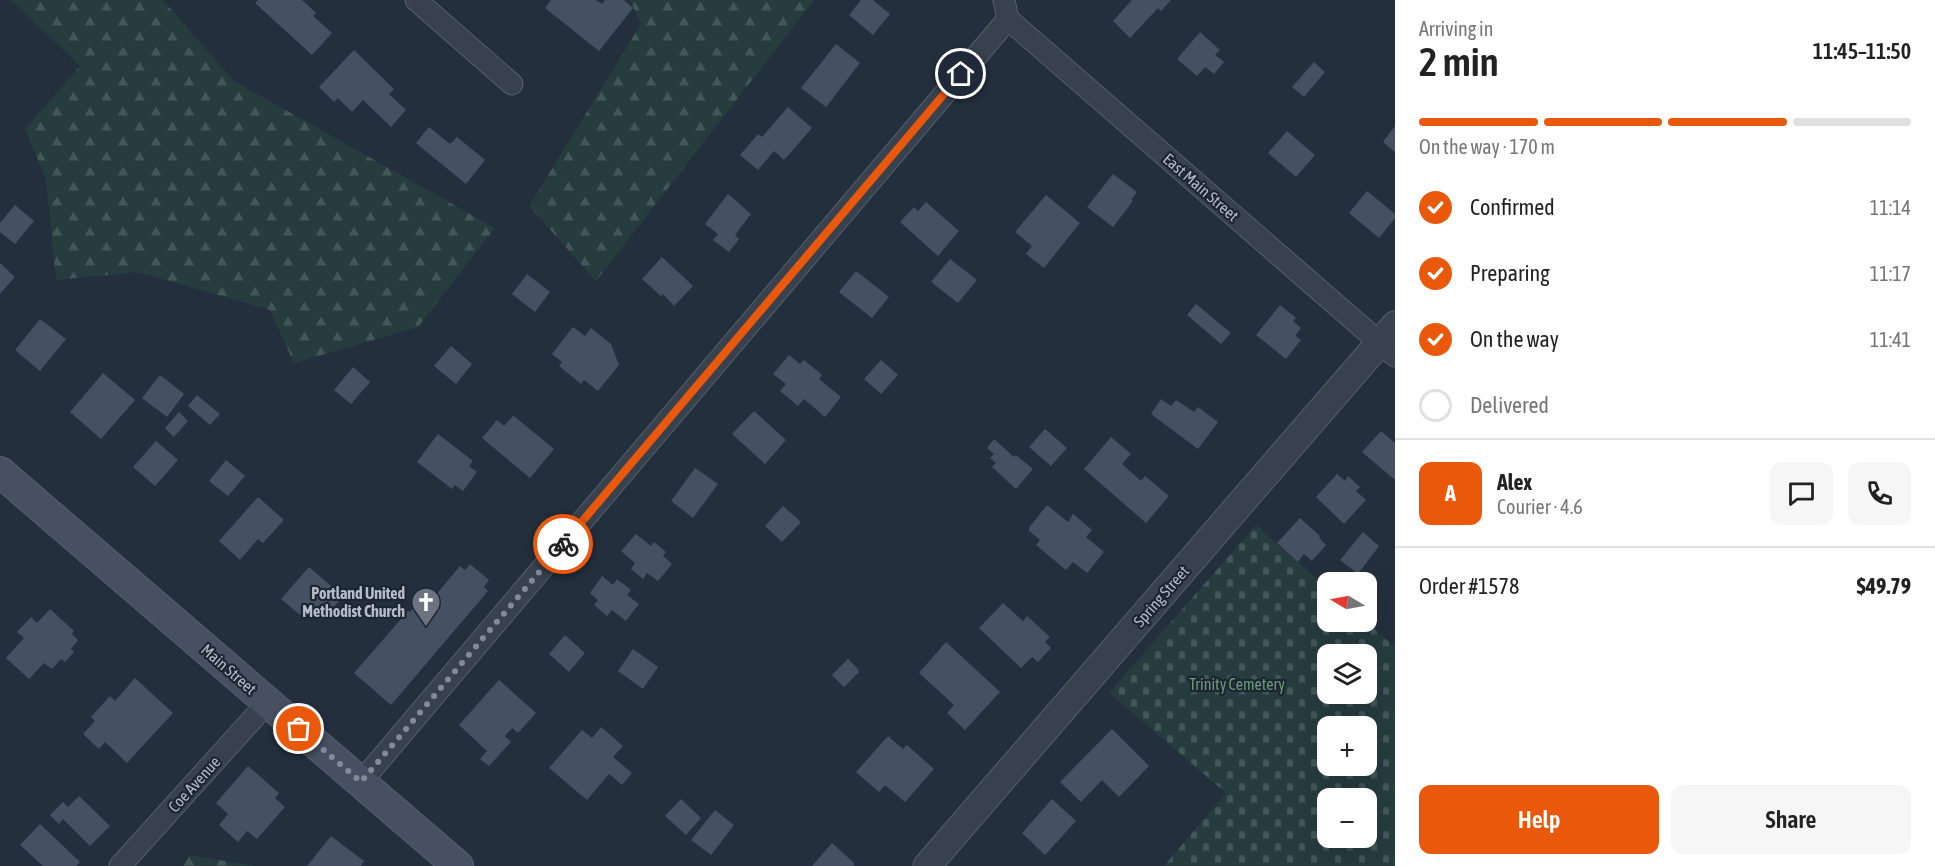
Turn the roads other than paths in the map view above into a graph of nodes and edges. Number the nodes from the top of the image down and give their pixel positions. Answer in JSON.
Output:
{"nodes":[{"id":1,"x":416,"y":0,"type":"edge"},
{"id":2,"x":1006,"y":9,"type":"edge"},
{"id":3,"x":512,"y":84,"type":"dead end"},
{"id":4,"x":1390,"y":341,"type":"edge"},
{"id":5,"x":0,"y":472,"type":"edge"},
{"id":6,"x":268,"y":702,"type":"junction"},
{"id":7,"x":361,"y":782,"type":"junction"},
{"id":8,"x":120,"y":866,"type":"edge"},
{"id":9,"x":458,"y":866,"type":"edge"},
{"id":10,"x":927,"y":866,"type":"edge"}],
"edges":[{"from":1,"to":3,"type":"street"},
{"from":2,"to":4,"type":"street","name":"East Main Street"},
{"from":2,"to":7,"type":"street"},
{"from":4,"to":10,"type":"street","name":"Spring Street"},
{"from":5,"to":6,"type":"main road","name":"Main Street"},
{"from":6,"to":7,"type":"main road","name":"Main Street"},
{"from":6,"to":8,"type":"street","name":"Coe Avenue"},
{"from":7,"to":9,"type":"main road","name":"Main Street"}]}
